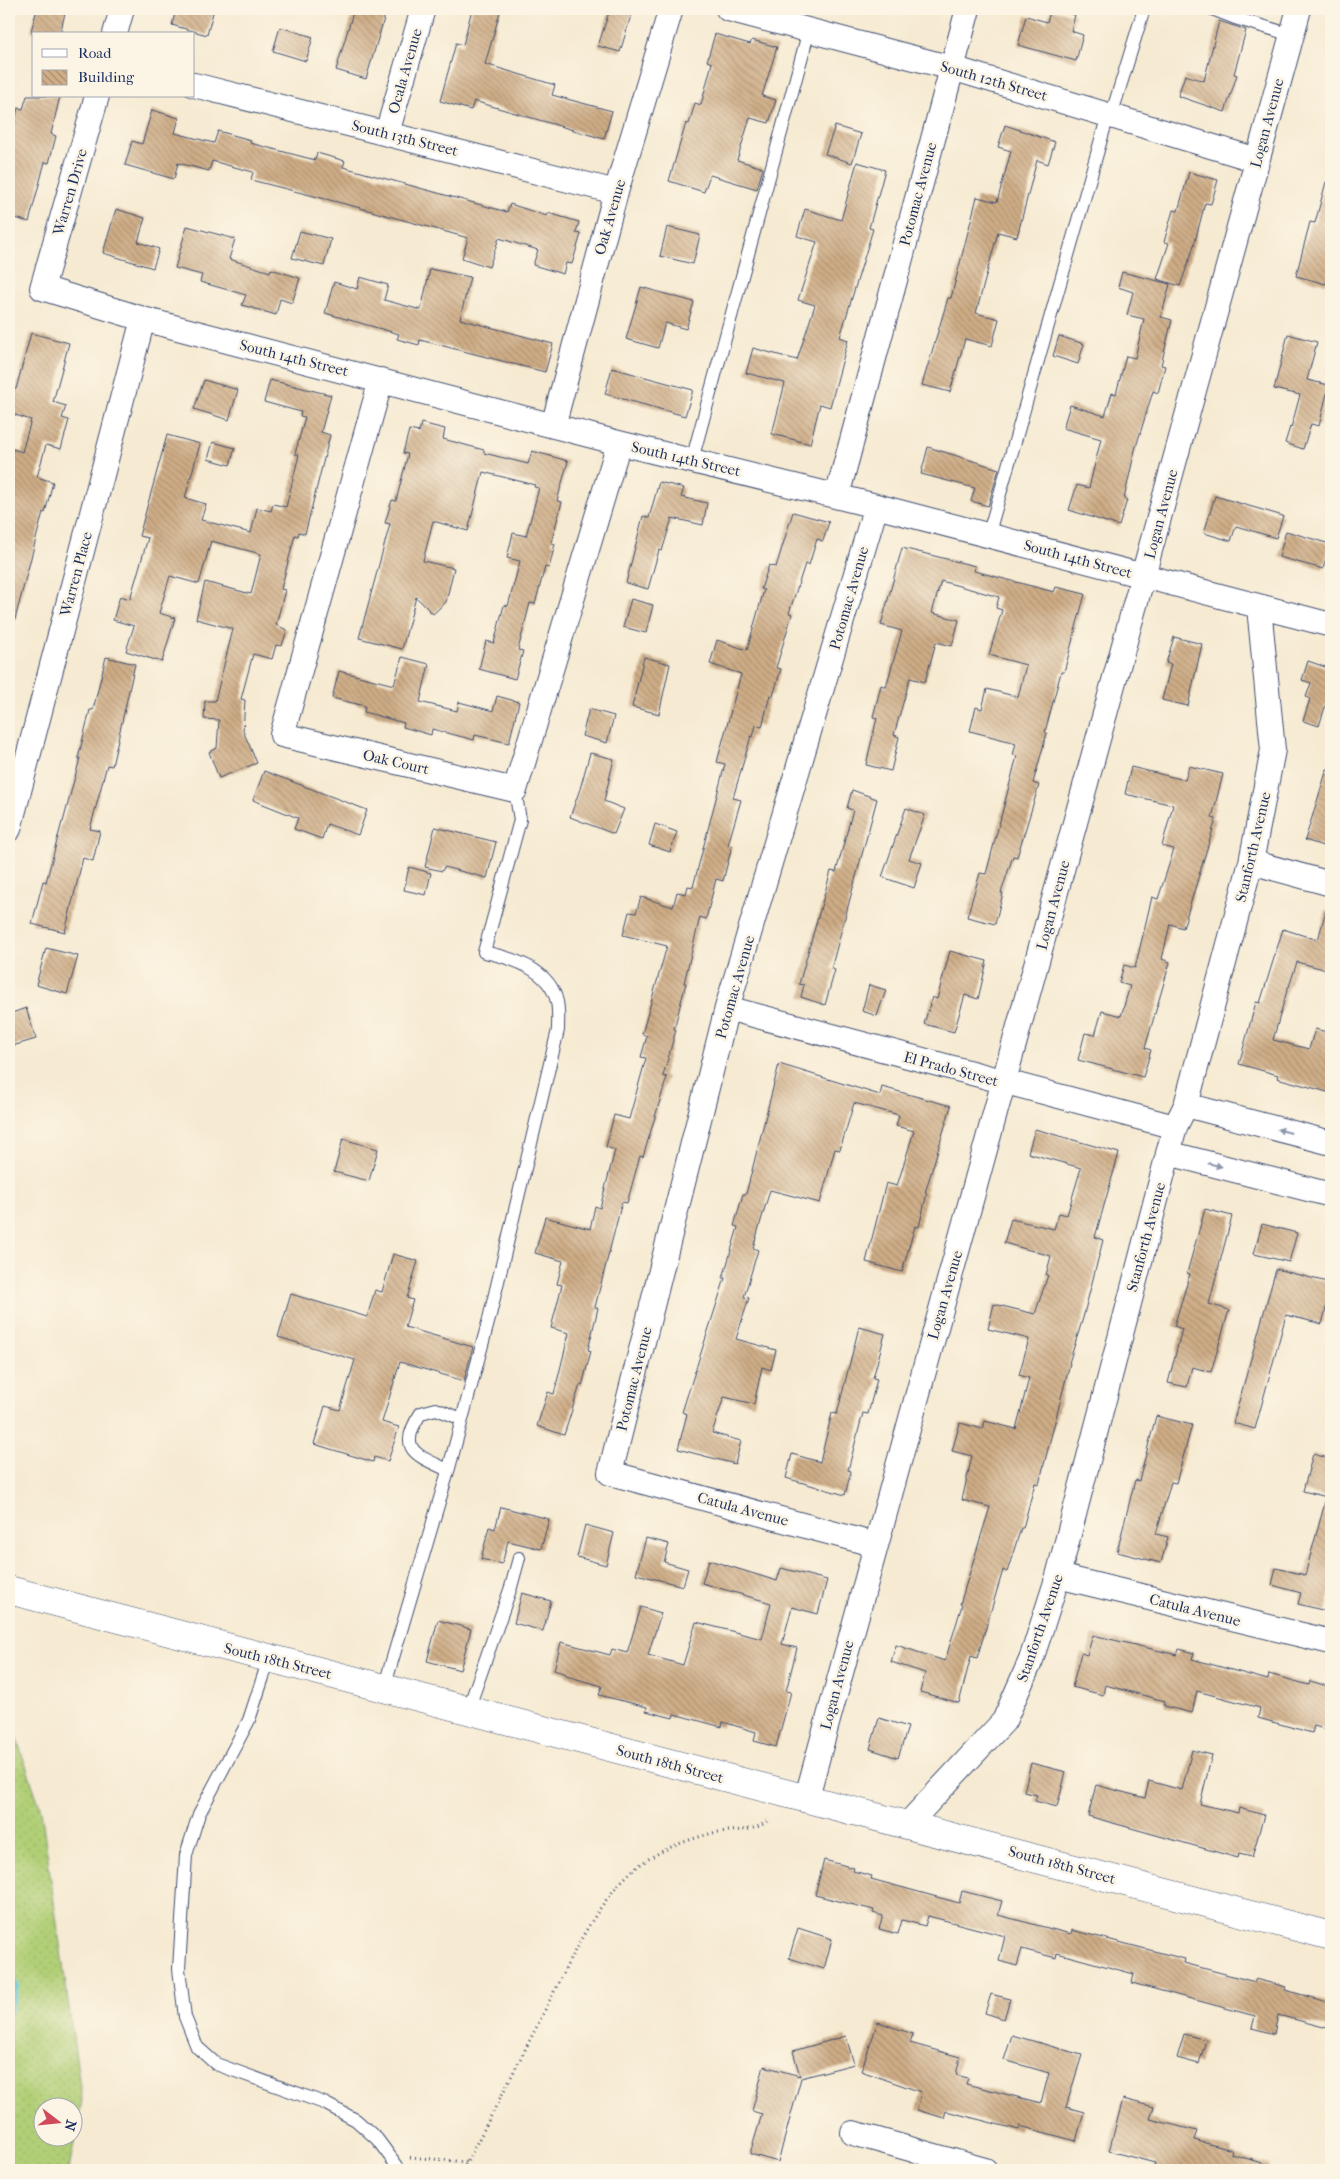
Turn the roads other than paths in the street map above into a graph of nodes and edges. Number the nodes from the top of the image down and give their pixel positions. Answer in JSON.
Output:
{"nodes":[{"id":1,"x":122,"y":9,"type":"edge"},
{"id":2,"x":423,"y":9,"type":"edge"},
{"id":3,"x":671,"y":9,"type":"edge"},
{"id":4,"x":728,"y":9,"type":"edge"},
{"id":5,"x":968,"y":9,"type":"edge"},
{"id":6,"x":1144,"y":9,"type":"edge"},
{"id":7,"x":1212,"y":9,"type":"edge"},
{"id":8,"x":1299,"y":9,"type":"edge"},
{"id":9,"x":809,"y":30,"type":"junction"},
{"id":10,"x":116,"y":32,"type":"edge"},
{"id":11,"x":1292,"y":34,"type":"junction"},
{"id":12,"x":952,"y":68,"type":"junction"},
{"id":13,"x":195,"y":84,"type":"edge"},
{"id":14,"x":96,"y":98,"type":"edge"},
{"id":15,"x":1110,"y":116,"type":"junction"},
{"id":16,"x":387,"y":133,"type":"junction"},
{"id":17,"x":1257,"y":160,"type":"junction"},
{"id":18,"x":616,"y":192,"type":"junction"},
{"id":19,"x":42,"y":288,"type":"joint"},
{"id":20,"x":143,"y":319,"type":"junction"},
{"id":21,"x":381,"y":380,"type":"junction"},
{"id":22,"x":553,"y":426,"type":"junction"},
{"id":23,"x":619,"y":443,"type":"junction"},
{"id":24,"x":692,"y":460,"type":"junction"},
{"id":25,"x":837,"y":496,"type":"junction"},
{"id":26,"x":876,"y":506,"type":"junction"},
{"id":27,"x":988,"y":536,"type":"junction"},
{"id":28,"x":1144,"y":576,"type":"junction"},
{"id":29,"x":1259,"y":607,"type":"junction"},
{"id":30,"x":1331,"y":625,"type":"edge"},
{"id":31,"x":515,"y":790,"type":"junction"},
{"id":32,"x":9,"y":829,"type":"edge"},
{"id":33,"x":1251,"y":862,"type":"junction"},
{"id":34,"x":1331,"y":884,"type":"edge"},
{"id":35,"x":727,"y":1008,"type":"junction"},
{"id":36,"x":1004,"y":1083,"type":"junction"},
{"id":37,"x":1186,"y":1105,"type":"junction"},
{"id":38,"x":1175,"y":1127,"type":"junction"},
{"id":39,"x":1331,"y":1143,"type":"edge"},
{"id":40,"x":1168,"y":1153,"type":"junction"},
{"id":41,"x":1331,"y":1195,"type":"edge"},
{"id":42,"x":462,"y":1420,"type":"junction"},
{"id":43,"x":448,"y":1470,"type":"junction"},
{"id":44,"x":610,"y":1473,"type":"joint"},
{"id":45,"x":876,"y":1545,"type":"junction"},
{"id":46,"x":519,"y":1558,"type":"dead end"},
{"id":47,"x":1058,"y":1576,"type":"junction"},
{"id":48,"x":9,"y":1590,"type":"edge"},
{"id":49,"x":1331,"y":1642,"type":"edge"},
{"id":50,"x":269,"y":1659,"type":"junction"},
{"id":51,"x":384,"y":1688,"type":"junction"},
{"id":52,"x":468,"y":1710,"type":"junction"},
{"id":53,"x":806,"y":1800,"type":"junction"},
{"id":54,"x":906,"y":1825,"type":"junction"},
{"id":55,"x":1331,"y":1936,"type":"edge"},
{"id":56,"x":853,"y":2133,"type":"dead end"},
{"id":57,"x":400,"y":2170,"type":"edge"},
{"id":58,"x":985,"y":2170,"type":"edge"}],
"edges":[{"from":1,"to":10,"type":"street"},
{"from":2,"to":16,"type":"street","name":"Ocala Avenue"},
{"from":3,"to":18,"type":"street","name":"Oak Avenue"},
{"from":4,"to":9,"type":"street","name":"South 12th Street"},
{"from":5,"to":12,"type":"street","name":"Potomac Avenue"},
{"from":6,"to":15,"type":"lane"},
{"from":7,"to":11,"type":"lane"},
{"from":8,"to":11,"type":"street","name":"Logan Avenue"},
{"from":9,"to":12,"type":"street","name":"South 12th Street"},
{"from":9,"to":24,"type":"lane"},
{"from":11,"to":17,"type":"street","name":"Logan Avenue"},
{"from":12,"to":15,"type":"street","name":"South 12th Street"},
{"from":12,"to":25,"type":"street","name":"Potomac Avenue"},
{"from":13,"to":16,"type":"street","name":"South 13th Street"},
{"from":14,"to":19,"type":"street","name":"Warren Drive"},
{"from":15,"to":17,"type":"street","name":"South 12th Street"},
{"from":15,"to":27,"type":"lane"},
{"from":16,"to":18,"type":"street","name":"South 13th Street"},
{"from":17,"to":28,"type":"street","name":"Logan Avenue"},
{"from":18,"to":22,"type":"street","name":"Oak Avenue"},
{"from":19,"to":20,"type":"street","name":"South 14th Street"},
{"from":20,"to":21,"type":"street","name":"South 14th Street"},
{"from":20,"to":32,"type":"street","name":"Warren Place"},
{"from":21,"to":22,"type":"street","name":"South 14th Street"},
{"from":21,"to":31,"type":"street","name":"Oak Court"},
{"from":22,"to":23,"type":"street","name":"South 14th Street"},
{"from":23,"to":24,"type":"street","name":"South 14th Street"},
{"from":23,"to":31,"type":"street"},
{"from":24,"to":25,"type":"street","name":"South 14th Street"},
{"from":25,"to":26,"type":"street","name":"South 14th Street"},
{"from":26,"to":27,"type":"street","name":"South 14th Street"},
{"from":26,"to":35,"type":"street","name":"Potomac Avenue"},
{"from":27,"to":28,"type":"street","name":"South 14th Street"},
{"from":28,"to":29,"type":"street","name":"South 14th Street"},
{"from":28,"to":36,"type":"street","name":"Logan Avenue"},
{"from":29,"to":30,"type":"street","name":"South 14th Street"},
{"from":29,"to":33,"type":"street","name":"Stanforth Avenue"},
{"from":31,"to":42,"type":"lane"},
{"from":33,"to":34,"type":"street"},
{"from":33,"to":37,"type":"street","name":"Stanforth Avenue"},
{"from":35,"to":36,"type":"street","name":"El Prado Street"},
{"from":35,"to":44,"type":"street","name":"Potomac Avenue"},
{"from":36,"to":38,"type":"street","name":"El Prado Street"},
{"from":36,"to":45,"type":"street","name":"Logan Avenue"},
{"from":37,"to":38,"type":"street","name":"Stanforth Avenue"},
{"from":39,"to":37,"type":"street","one_way":true},
{"from":38,"to":40,"type":"street","name":"Stanforth Avenue"},
{"from":40,"to":41,"type":"street","one_way":true},
{"from":40,"to":47,"type":"street","name":"Stanforth Avenue"},
{"from":42,"to":43,"type":"lane"},
{"from":42,"to":43,"type":"lane"},
{"from":43,"to":51,"type":"lane"},
{"from":44,"to":45,"type":"street","name":"Catula Avenue"},
{"from":45,"to":53,"type":"street","name":"Logan Avenue"},
{"from":46,"to":52,"type":"lane"},
{"from":47,"to":49,"type":"street","name":"Catula Avenue"},
{"from":47,"to":54,"type":"street","name":"Stanforth Avenue"},
{"from":48,"to":50,"type":"main road","name":"South 18th Street"},
{"from":50,"to":51,"type":"main road","name":"South 18th Street"},
{"from":50,"to":57,"type":"lane"},
{"from":51,"to":52,"type":"main road","name":"South 18th Street"},
{"from":52,"to":53,"type":"main road","name":"South 18th Street"},
{"from":53,"to":54,"type":"main road","name":"South 18th Street"},
{"from":54,"to":55,"type":"main road","name":"South 18th Street"},
{"from":56,"to":58,"type":"street"}]}
